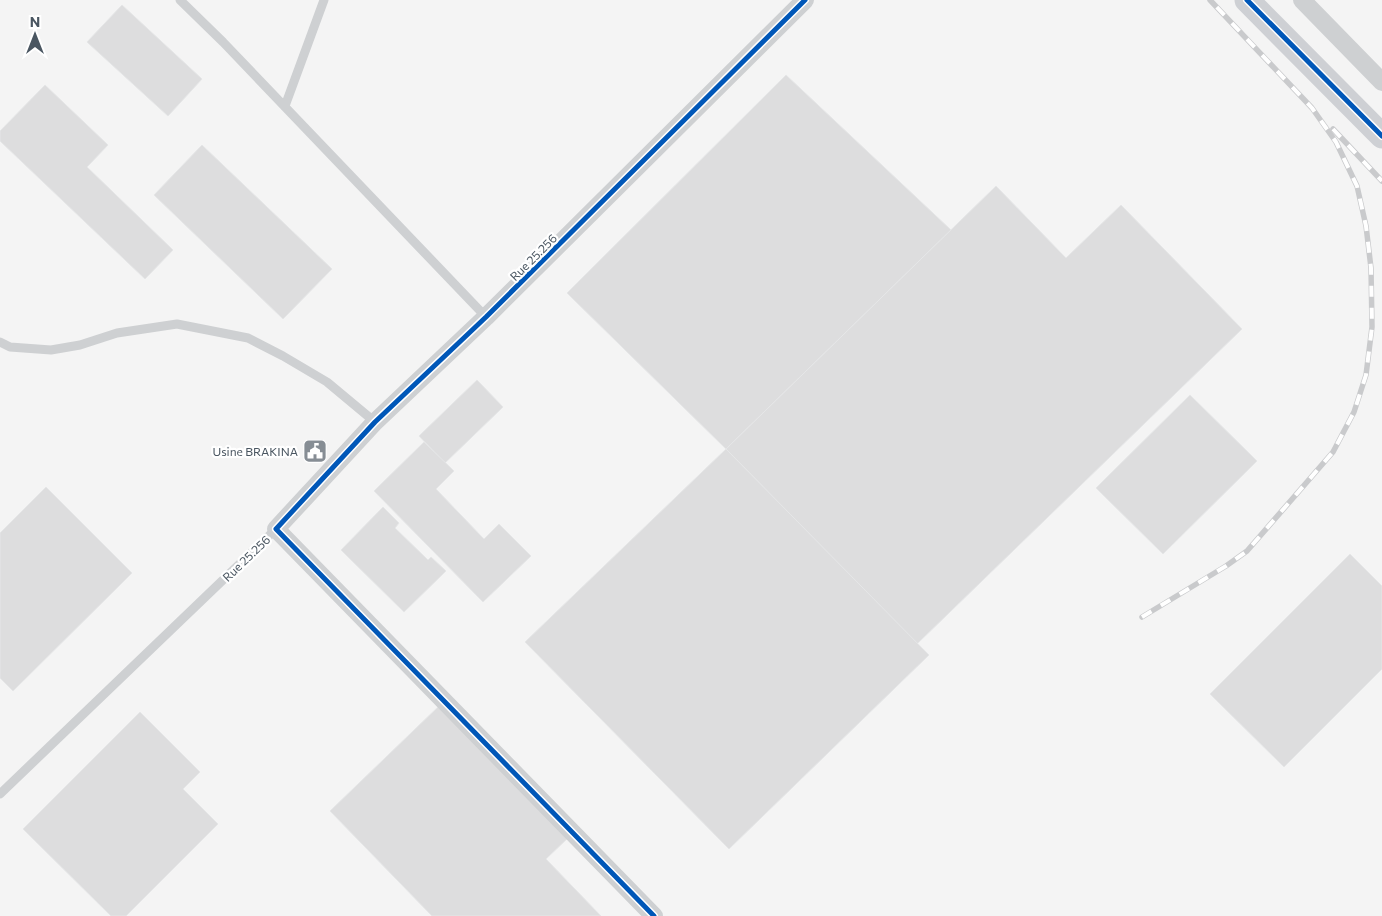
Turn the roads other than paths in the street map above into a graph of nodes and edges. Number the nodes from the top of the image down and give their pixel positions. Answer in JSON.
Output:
{"nodes":[{"id":1,"x":180,"y":0,"type":"edge"},
{"id":2,"x":324,"y":0,"type":"edge"},
{"id":3,"x":805,"y":0,"type":"edge"},
{"id":4,"x":1247,"y":0,"type":"edge"},
{"id":5,"x":1302,"y":0,"type":"edge"},
{"id":6,"x":1382,"y":82,"type":"edge"},
{"id":7,"x":285,"y":106,"type":"junction"},
{"id":8,"x":1382,"y":136,"type":"edge"},
{"id":9,"x":486,"y":317,"type":"junction"},
{"id":10,"x":0,"y":342,"type":"edge"},
{"id":11,"x":375,"y":422,"type":"junction"},
{"id":12,"x":276,"y":529,"type":"junction"},
{"id":13,"x":0,"y":794,"type":"edge"},
{"id":14,"x":654,"y":916,"type":"edge"}],
"edges":[{"from":1,"to":7,"type":"lane"},
{"from":2,"to":7,"type":"lane"},
{"from":3,"to":9,"type":"street","name":"Rue 25.256"},
{"from":4,"to":8,"type":"street"},
{"from":5,"to":6,"type":"street"},
{"from":7,"to":9,"type":"lane"},
{"from":9,"to":11,"type":"street","name":"Rue 25.256"},
{"from":10,"to":11,"type":"lane"},
{"from":11,"to":12,"type":"street","name":"Rue 25.256"},
{"from":12,"to":13,"type":"lane","name":"Rue 25.256"},
{"from":12,"to":14,"type":"street"}]}
